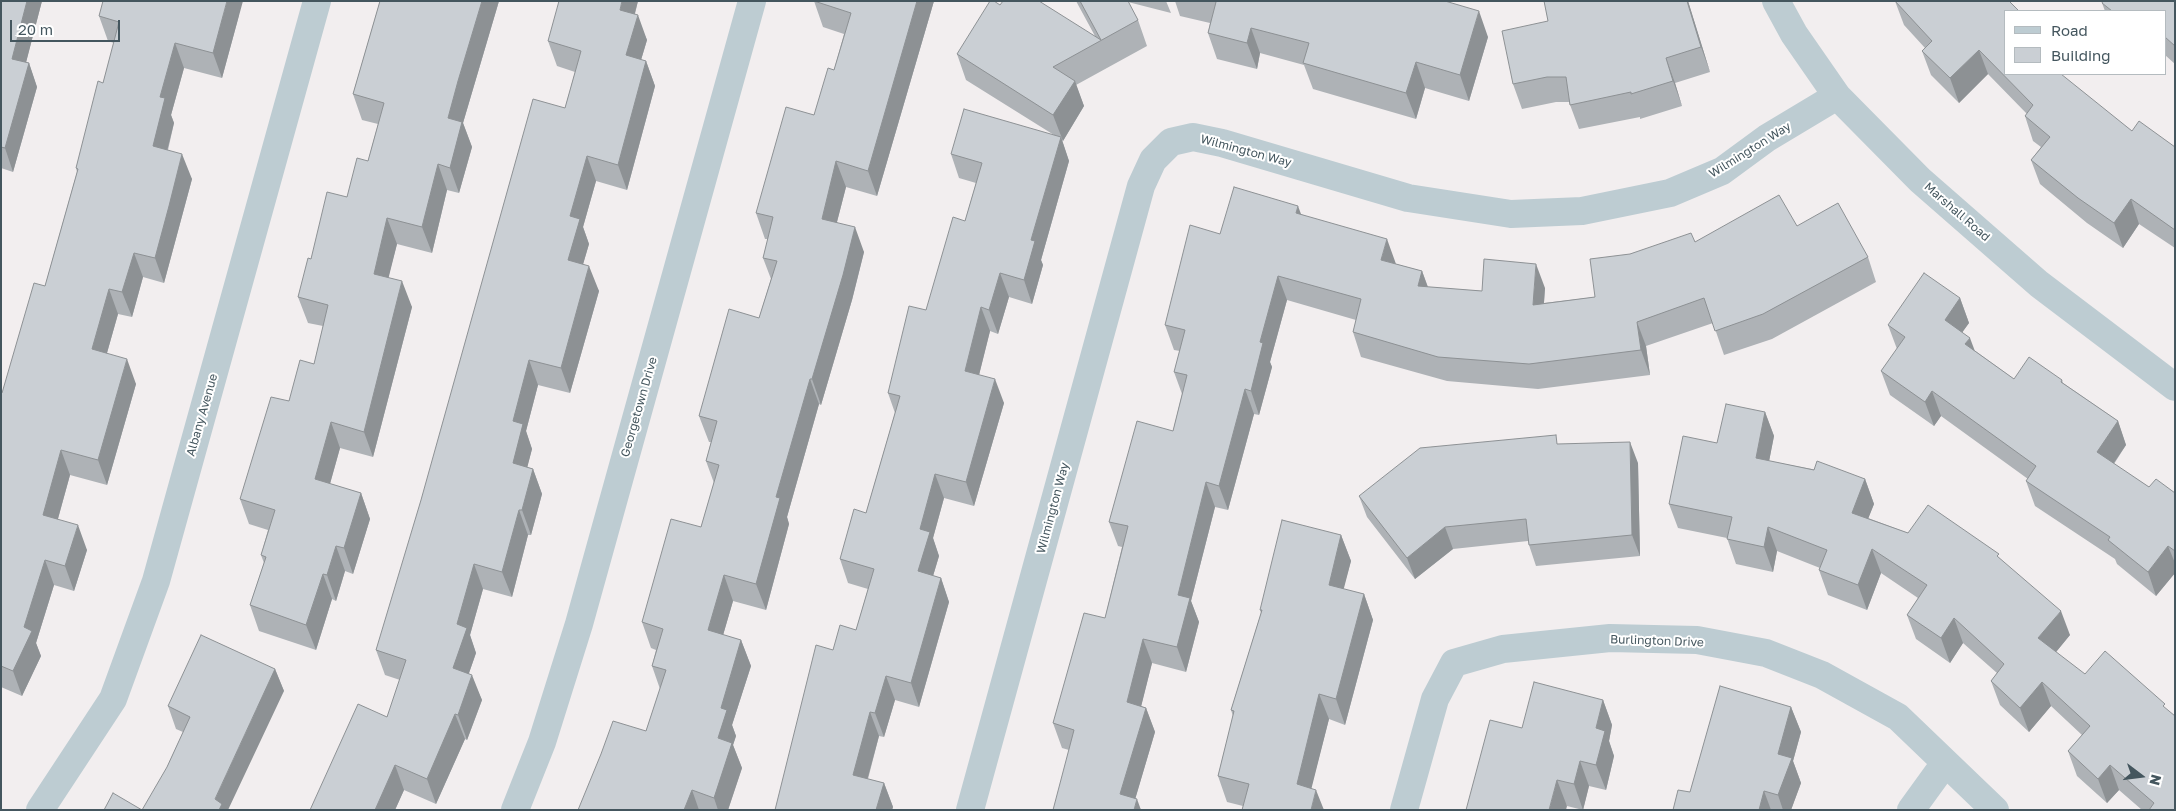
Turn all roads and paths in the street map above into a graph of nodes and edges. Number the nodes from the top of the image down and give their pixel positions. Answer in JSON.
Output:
{"nodes":[{"id":1,"x":317,"y":1,"type":"edge"},
{"id":2,"x":752,"y":1,"type":"edge"},
{"id":3,"x":1776,"y":1,"type":"edge"},
{"id":4,"x":1837,"y":96,"type":"junction"},
{"id":5,"x":2175,"y":387,"type":"edge"},
{"id":6,"x":1945,"y":764,"type":"junction"},
{"id":7,"x":40,"y":810,"type":"edge"},
{"id":8,"x":515,"y":810,"type":"edge"},
{"id":9,"x":970,"y":810,"type":"edge"},
{"id":10,"x":1404,"y":810,"type":"edge"},
{"id":11,"x":1911,"y":810,"type":"edge"},
{"id":12,"x":1996,"y":810,"type":"edge"}],
"edges":[{"from":1,"to":7,"type":"street","name":"Albany Avenue"},
{"from":2,"to":8,"type":"street","name":"Georgetown Drive"},
{"from":3,"to":4,"type":"street","name":"Marshall Road"},
{"from":4,"to":5,"type":"street","name":"Marshall Road"},
{"from":4,"to":9,"type":"street","name":"Wilmington Way"},
{"from":6,"to":10,"type":"street","name":"Burlington Drive"},
{"from":6,"to":11,"type":"street"},
{"from":6,"to":12,"type":"street","name":"Burlington Drive"}]}
